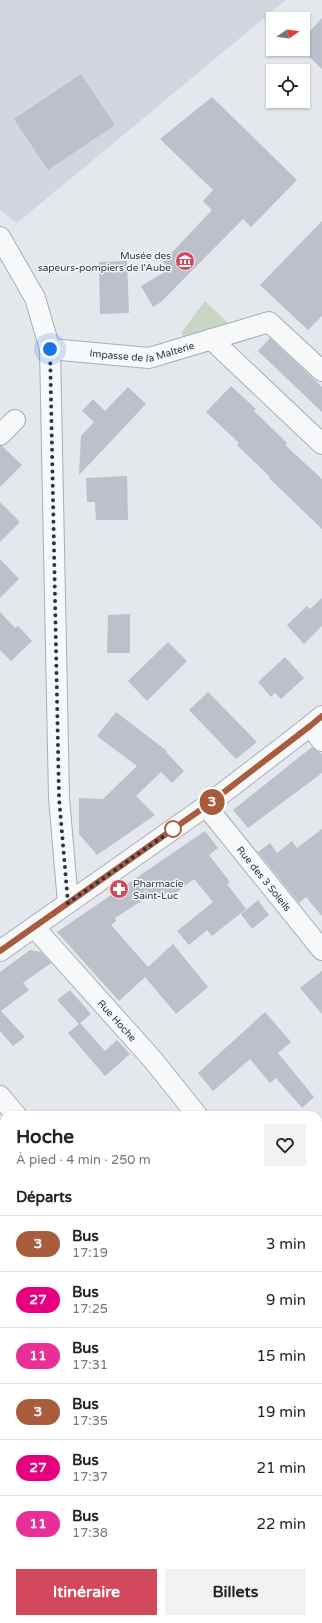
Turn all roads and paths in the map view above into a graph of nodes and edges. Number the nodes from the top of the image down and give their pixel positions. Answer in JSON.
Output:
{"nodes":[{"id":1,"x":0,"y":237,"type":"edge"},
{"id":2,"x":211,"y":339,"type":"junction"},
{"id":3,"x":50,"y":349,"type":"junction"},
{"id":4,"x":322,"y":371,"type":"edge"},
{"id":5,"x":15,"y":420,"type":"dead end"},
{"id":6,"x":0,"y":435,"type":"edge"},
{"id":7,"x":322,"y":444,"type":"edge"},
{"id":8,"x":318,"y":728,"type":"edge"},
{"id":9,"x":206,"y":806,"type":"junction"},
{"id":10,"x":68,"y":903,"type":"junction"},
{"id":11,"x":34,"y":927,"type":"junction"},
{"id":12,"x":322,"y":950,"type":"edge"},
{"id":13,"x":0,"y":951,"type":"edge"},
{"id":14,"x":0,"y":1096,"type":"edge"},
{"id":15,"x":13,"y":1111,"type":"edge"},
{"id":16,"x":194,"y":1111,"type":"edge"}],
"edges":[{"from":1,"to":3,"type":"street"},
{"from":2,"to":3,"type":"street","name":"Impasse de la Malterie"},
{"from":2,"to":4,"type":"street","name":"Impasse de la Malterie"},
{"from":2,"to":7,"type":"street"},
{"from":3,"to":10,"type":"street"},
{"from":5,"to":6,"type":"street"},
{"from":8,"to":9,"type":"street"},
{"from":9,"to":10,"type":"street"},
{"from":9,"to":12,"type":"street","name":"Rue des 3 Soleils"},
{"from":10,"to":11,"type":"street"},
{"from":11,"to":13,"type":"street"},
{"from":11,"to":16,"type":"street","name":"Rue Hoche"},
{"from":14,"to":15,"type":"street"}]}
